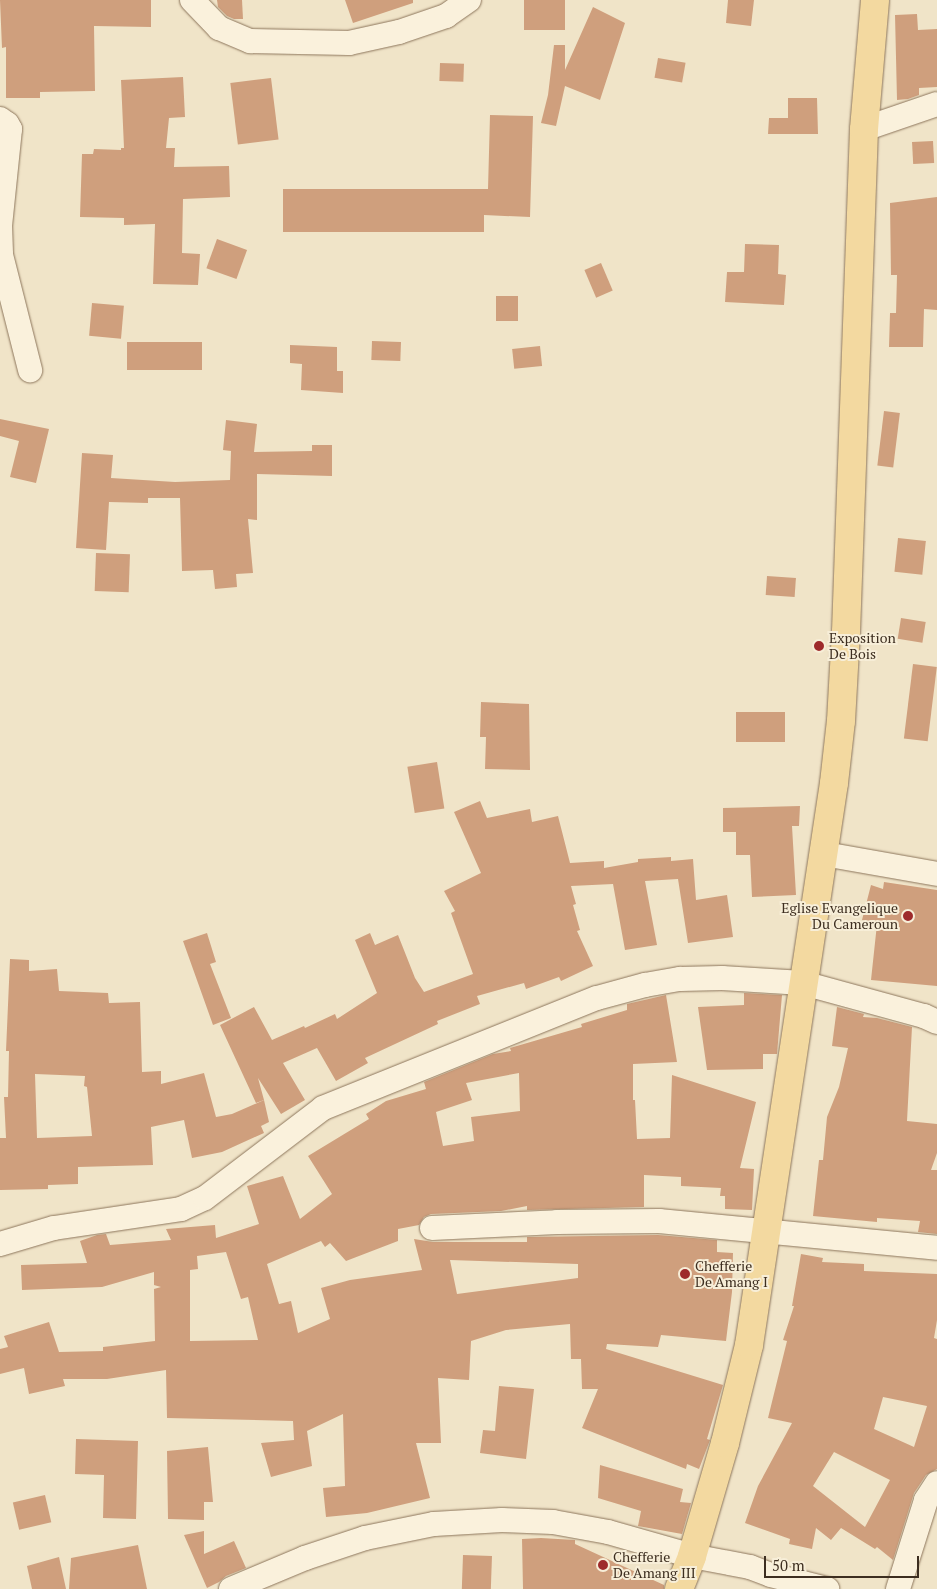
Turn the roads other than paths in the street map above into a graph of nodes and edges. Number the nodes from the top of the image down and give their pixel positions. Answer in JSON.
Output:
{"nodes":[{"id":1,"x":192,"y":0,"type":"edge"},
{"id":2,"x":469,"y":0,"type":"edge"},
{"id":3,"x":875,"y":0,"type":"edge"},
{"id":4,"x":937,"y":104,"type":"edge"},
{"id":5,"x":0,"y":120,"type":"edge"},
{"id":6,"x":864,"y":130,"type":"junction"},
{"id":7,"x":30,"y":370,"type":"dead end"},
{"id":8,"x":824,"y":854,"type":"junction"},
{"id":9,"x":937,"y":874,"type":"edge"},
{"id":10,"x":803,"y":982,"type":"junction"},
{"id":11,"x":937,"y":1022,"type":"edge"},
{"id":12,"x":432,"y":1228,"type":"dead end"},
{"id":13,"x":766,"y":1230,"type":"junction"},
{"id":14,"x":0,"y":1244,"type":"edge"},
{"id":15,"x":937,"y":1248,"type":"edge"},
{"id":16,"x":937,"y":1483,"type":"edge"},
{"id":17,"x":692,"y":1556,"type":"junction"},
{"id":18,"x":778,"y":1582,"type":"edge"},
{"id":19,"x":231,"y":1589,"type":"edge"},
{"id":20,"x":679,"y":1589,"type":"edge"},
{"id":21,"x":827,"y":1589,"type":"edge"},
{"id":22,"x":898,"y":1589,"type":"edge"}],
"edges":[{"from":1,"to":2,"type":"street"},
{"from":3,"to":6,"type":"main road"},
{"from":4,"to":6,"type":"street"},
{"from":5,"to":7,"type":"street"},
{"from":6,"to":8,"type":"main road"},
{"from":8,"to":9,"type":"street"},
{"from":8,"to":10,"type":"main road"},
{"from":10,"to":11,"type":"street"},
{"from":10,"to":13,"type":"main road"},
{"from":10,"to":14,"type":"street"},
{"from":12,"to":13,"type":"street"},
{"from":13,"to":15,"type":"street"},
{"from":13,"to":17,"type":"main road"},
{"from":16,"to":22,"type":"street"},
{"from":17,"to":18,"type":"street"},
{"from":17,"to":19,"type":"street"},
{"from":17,"to":20,"type":"main road"},
{"from":18,"to":21,"type":"street"}]}
